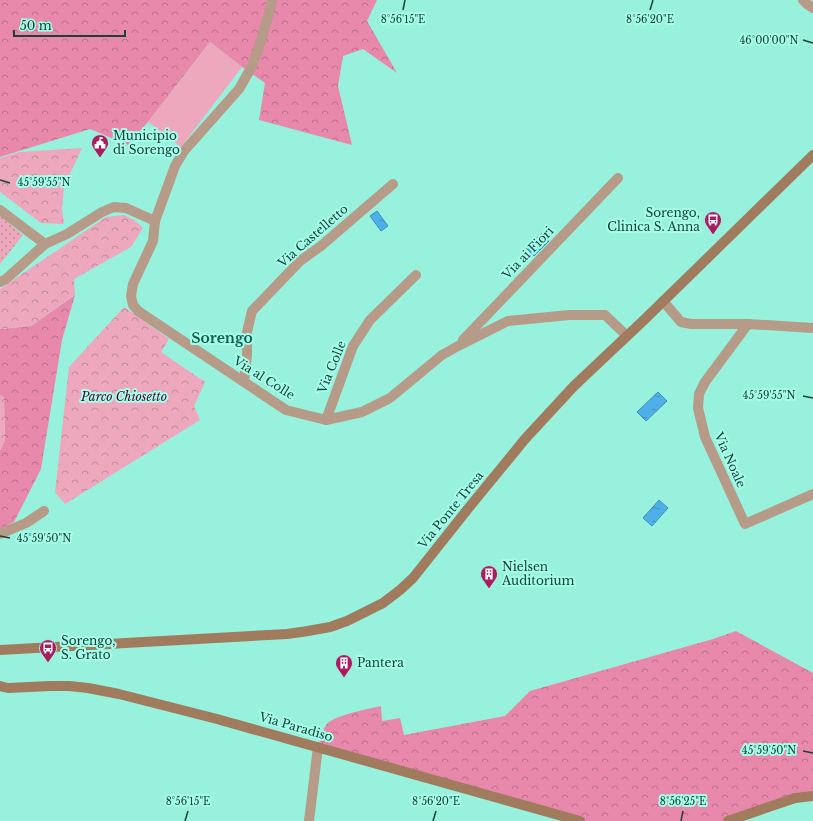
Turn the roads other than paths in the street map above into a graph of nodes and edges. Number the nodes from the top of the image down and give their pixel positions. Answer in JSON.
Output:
{"nodes":[{"id":1,"x":272,"y":0,"type":"edge"},
{"id":2,"x":803,"y":0,"type":"edge"},
{"id":3,"x":813,"y":8,"type":"edge"},
{"id":4,"x":813,"y":155,"type":"edge"},
{"id":5,"x":618,"y":178,"type":"dead end"},
{"id":6,"x":393,"y":184,"type":"dead end"},
{"id":7,"x":0,"y":210,"type":"edge"},
{"id":8,"x":155,"y":221,"type":"junction"},
{"id":9,"x":45,"y":244,"type":"junction"},
{"id":10,"x":416,"y":275,"type":"dead end"},
{"id":11,"x":0,"y":282,"type":"edge"},
{"id":12,"x":663,"y":301,"type":"junction"},
{"id":13,"x":748,"y":324,"type":"junction"},
{"id":14,"x":813,"y":328,"type":"edge"},
{"id":15,"x":627,"y":336,"type":"junction"},
{"id":16,"x":458,"y":346,"type":"junction"},
{"id":17,"x":244,"y":382,"type":"junction"},
{"id":18,"x":326,"y":420,"type":"junction"},
{"id":19,"x":813,"y":494,"type":"edge"},
{"id":20,"x":44,"y":511,"type":"dead end"},
{"id":21,"x":0,"y":534,"type":"edge"},
{"id":22,"x":0,"y":650,"type":"edge"},
{"id":23,"x":0,"y":686,"type":"edge"},
{"id":24,"x":318,"y":747,"type":"junction"},
{"id":25,"x":813,"y":796,"type":"edge"},
{"id":26,"x":310,"y":821,"type":"edge"},
{"id":27,"x":580,"y":821,"type":"edge"},
{"id":28,"x":728,"y":821,"type":"edge"}],
"edges":[{"from":1,"to":8,"type":"street","name":"Via al Colle"},
{"from":2,"to":3,"type":"street"},
{"from":4,"to":12,"type":"main road","name":"Via Ponte Tresa"},
{"from":5,"to":16,"type":"street","name":"Via ai Fiori"},
{"from":6,"to":17,"type":"street","name":"Via Castelletto"},
{"from":7,"to":9,"type":"street"},
{"from":8,"to":9,"type":"street"},
{"from":8,"to":17,"type":"street","name":"Via al Colle"},
{"from":9,"to":11,"type":"street"},
{"from":10,"to":18,"type":"street","name":"Via Colle"},
{"from":12,"to":13,"type":"street"},
{"from":12,"to":15,"type":"main road","name":"Via Ponte Tresa"},
{"from":13,"to":14,"type":"street"},
{"from":13,"to":19,"type":"street","name":"Via Noale"},
{"from":15,"to":16,"type":"street","name":"Via al Colle"},
{"from":15,"to":22,"type":"main road","name":"Via Ponte Tresa"},
{"from":16,"to":18,"type":"street","name":"Via al Colle"},
{"from":17,"to":18,"type":"street","name":"Via al Colle"},
{"from":20,"to":21,"type":"street"},
{"from":23,"to":24,"type":"main road","name":"Via Paradiso"},
{"from":24,"to":26,"type":"street"},
{"from":24,"to":27,"type":"main road","name":"Via Paradiso"},
{"from":25,"to":28,"type":"main road"}]}
